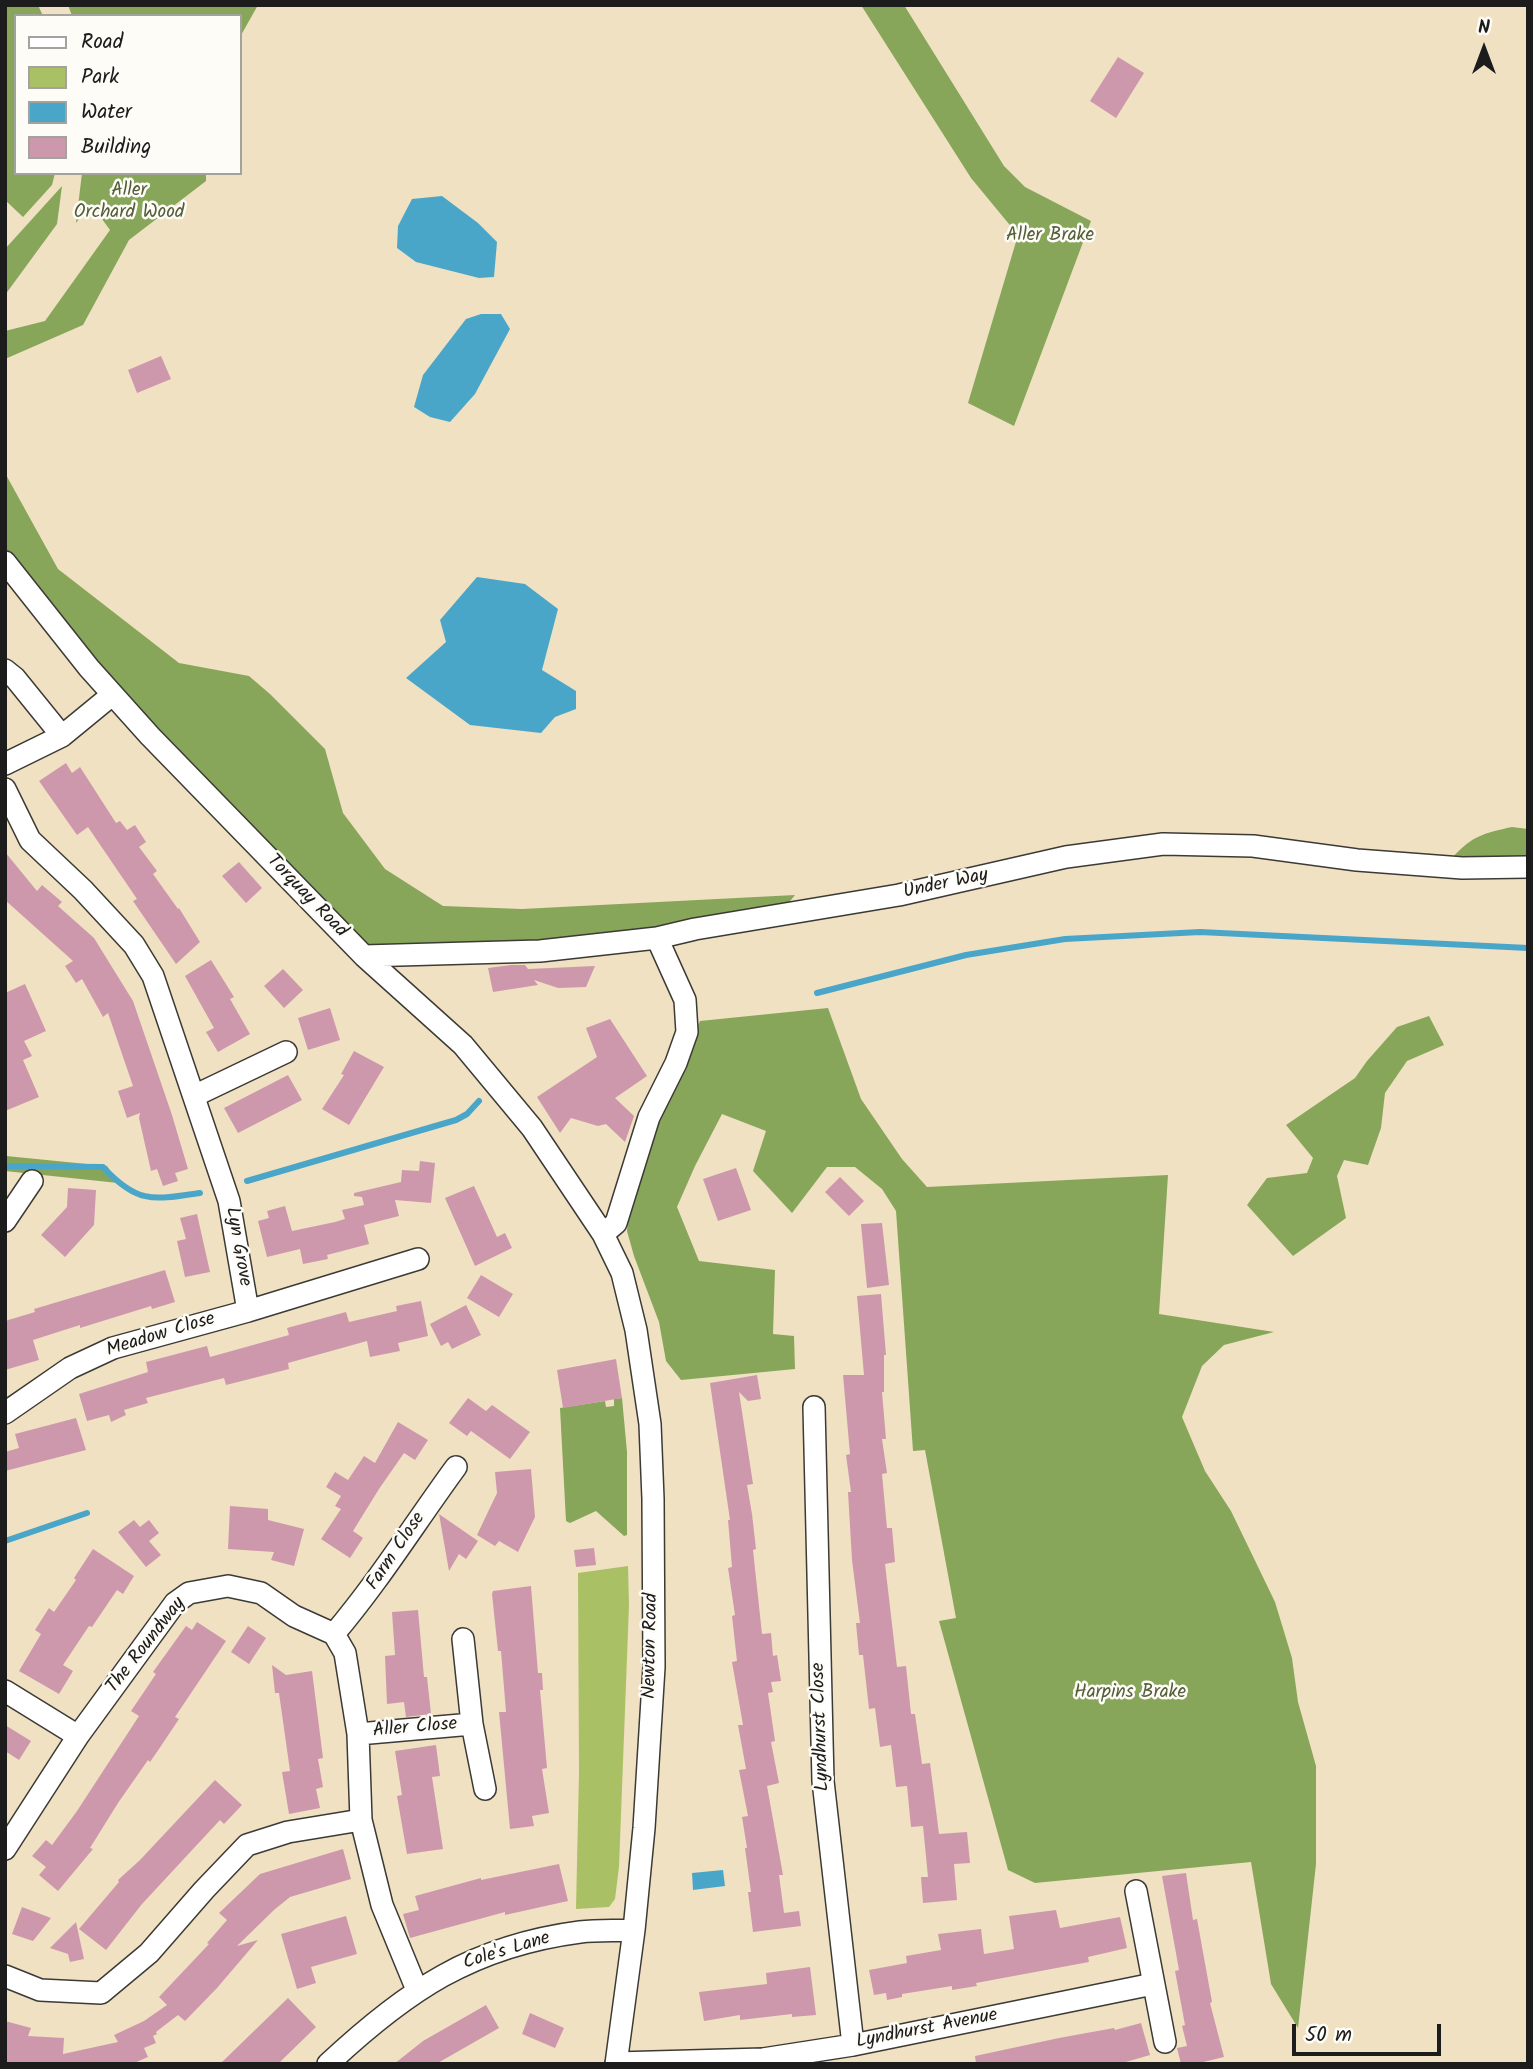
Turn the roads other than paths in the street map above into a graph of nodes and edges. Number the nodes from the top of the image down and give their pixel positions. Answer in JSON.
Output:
{"nodes":[{"id":1,"x":5,"y":562,"type":"edge"},
{"id":2,"x":5,"y":670,"type":"edge"},
{"id":3,"x":112,"y":695,"type":"junction"},
{"id":4,"x":62,"y":736,"type":"junction"},
{"id":5,"x":5,"y":764,"type":"edge"},
{"id":6,"x":5,"y":789,"type":"edge"},
{"id":7,"x":1528,"y":867,"type":"edge"},
{"id":8,"x":657,"y":938,"type":"junction"},
{"id":9,"x":364,"y":956,"type":"junction"},
{"id":10,"x":286,"y":1052,"type":"dead end"},
{"id":11,"x":194,"y":1096,"type":"junction"},
{"id":12,"x":32,"y":1181,"type":"dead end"},
{"id":13,"x":5,"y":1221,"type":"edge"},
{"id":14,"x":603,"y":1234,"type":"junction"},
{"id":15,"x":418,"y":1259,"type":"dead end"},
{"id":16,"x":248,"y":1311,"type":"junction"},
{"id":17,"x":814,"y":1407,"type":"dead end"},
{"id":18,"x":5,"y":1412,"type":"edge"},
{"id":19,"x":456,"y":1467,"type":"dead end"},
{"id":20,"x":334,"y":1634,"type":"junction"},
{"id":21,"x":463,"y":1639,"type":"dead end"},
{"id":22,"x":5,"y":1691,"type":"edge"},
{"id":23,"x":472,"y":1724,"type":"junction"},
{"id":24,"x":358,"y":1734,"type":"junction"},
{"id":25,"x":78,"y":1736,"type":"junction"},
{"id":26,"x":485,"y":1789,"type":"dead end"},
{"id":27,"x":361,"y":1820,"type":"junction"},
{"id":28,"x":5,"y":1849,"type":"edge"},
{"id":29,"x":1136,"y":1891,"type":"dead end"},
{"id":30,"x":634,"y":1930,"type":"junction"},
{"id":31,"x":5,"y":1976,"type":"edge"},
{"id":32,"x":1153,"y":1984,"type":"junction"},
{"id":33,"x":416,"y":1990,"type":"junction"},
{"id":34,"x":1165,"y":2042,"type":"dead end"},
{"id":35,"x":853,"y":2045,"type":"junction"},
{"id":36,"x":328,"y":2064,"type":"edge"},
{"id":37,"x":616,"y":2064,"type":"edge"}],
"edges":[{"from":1,"to":3,"type":"street","name":"Torquay Road"},
{"from":2,"to":4,"type":"street"},
{"from":3,"to":4,"type":"street"},
{"from":3,"to":9,"type":"street","name":"Torquay Road"},
{"from":4,"to":5,"type":"street"},
{"from":6,"to":11,"type":"street","name":"Lyn Grove"},
{"from":7,"to":8,"type":"street","name":"Under Way"},
{"from":8,"to":9,"type":"street","name":"Under Way"},
{"from":8,"to":14,"type":"street"},
{"from":9,"to":14,"type":"street","name":"Torquay Road"},
{"from":10,"to":11,"type":"street"},
{"from":11,"to":16,"type":"street","name":"Lyn Grove"},
{"from":12,"to":13,"type":"street"},
{"from":14,"to":30,"type":"street","name":"Newton Road"},
{"from":15,"to":16,"type":"street","name":"Lyn Grove"},
{"from":16,"to":18,"type":"street","name":"Meadow Close"},
{"from":17,"to":35,"type":"street","name":"Lyndhurst Close"},
{"from":19,"to":20,"type":"street","name":"Farm Close"},
{"from":20,"to":24,"type":"street"},
{"from":20,"to":25,"type":"street","name":"The Roundway"},
{"from":21,"to":23,"type":"street","name":"Aller Close"},
{"from":22,"to":25,"type":"street"},
{"from":23,"to":24,"type":"street","name":"Aller Close"},
{"from":23,"to":26,"type":"street","name":"Aller Close"},
{"from":24,"to":27,"type":"street"},
{"from":25,"to":28,"type":"street","name":"The Roundway"},
{"from":27,"to":31,"type":"street"},
{"from":27,"to":33,"type":"street"},
{"from":29,"to":32,"type":"street"},
{"from":30,"to":33,"type":"street","name":"Cole's Lane"},
{"from":30,"to":37,"type":"street","name":"Newton Road"},
{"from":32,"to":34,"type":"street"},
{"from":32,"to":35,"type":"street","name":"Lyndhurst Avenue"},
{"from":33,"to":36,"type":"street","name":"Cole's Lane"},
{"from":35,"to":37,"type":"street","name":"Lyndhurst Avenue"}]}
